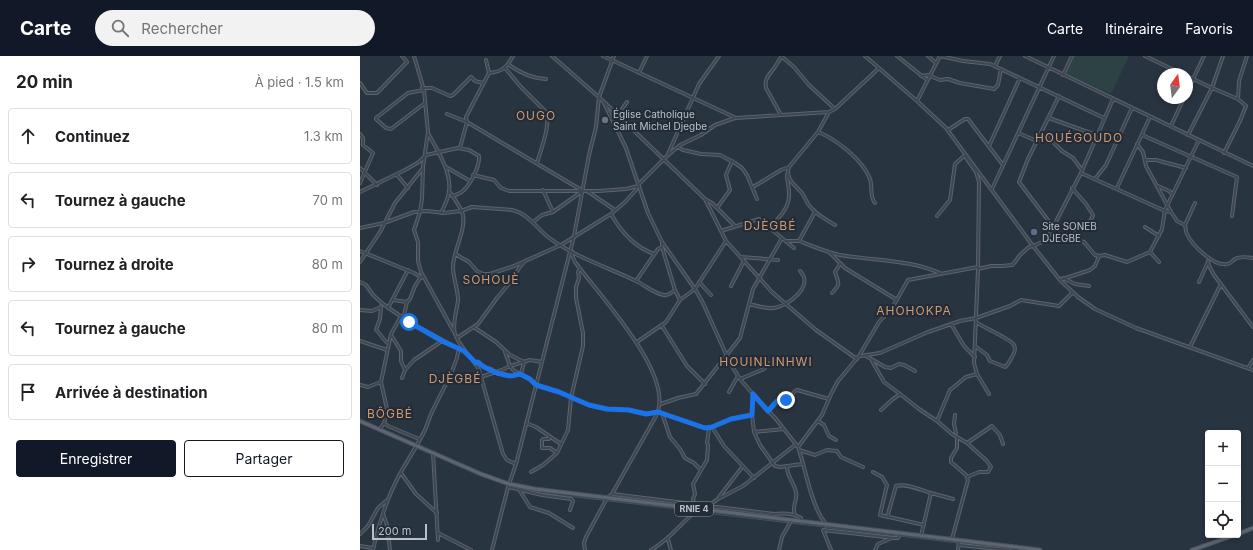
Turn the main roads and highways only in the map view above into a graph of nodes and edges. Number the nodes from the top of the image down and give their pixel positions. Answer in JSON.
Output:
{"nodes":[{"id":1,"x":360,"y":421,"type":"edge"},
{"id":2,"x":1253,"y":528,"type":"edge"},
{"id":3,"x":1241,"y":532,"type":"edge"},
{"id":4,"x":1226,"y":538,"type":"edge"},
{"id":5,"x":1035,"y":550,"type":"edge"},
{"id":6,"x":1040,"y":550,"type":"edge"},
{"id":7,"x":1192,"y":550,"type":"edge"}],
"edges":[{"from":1,"to":5,"type":"main road","number":"RNIE 4"},
{"from":2,"to":3,"type":"main road"},
{"from":4,"to":7,"type":"main road"},
{"from":5,"to":6,"type":"main road","number":"RNIE 4"}]}
